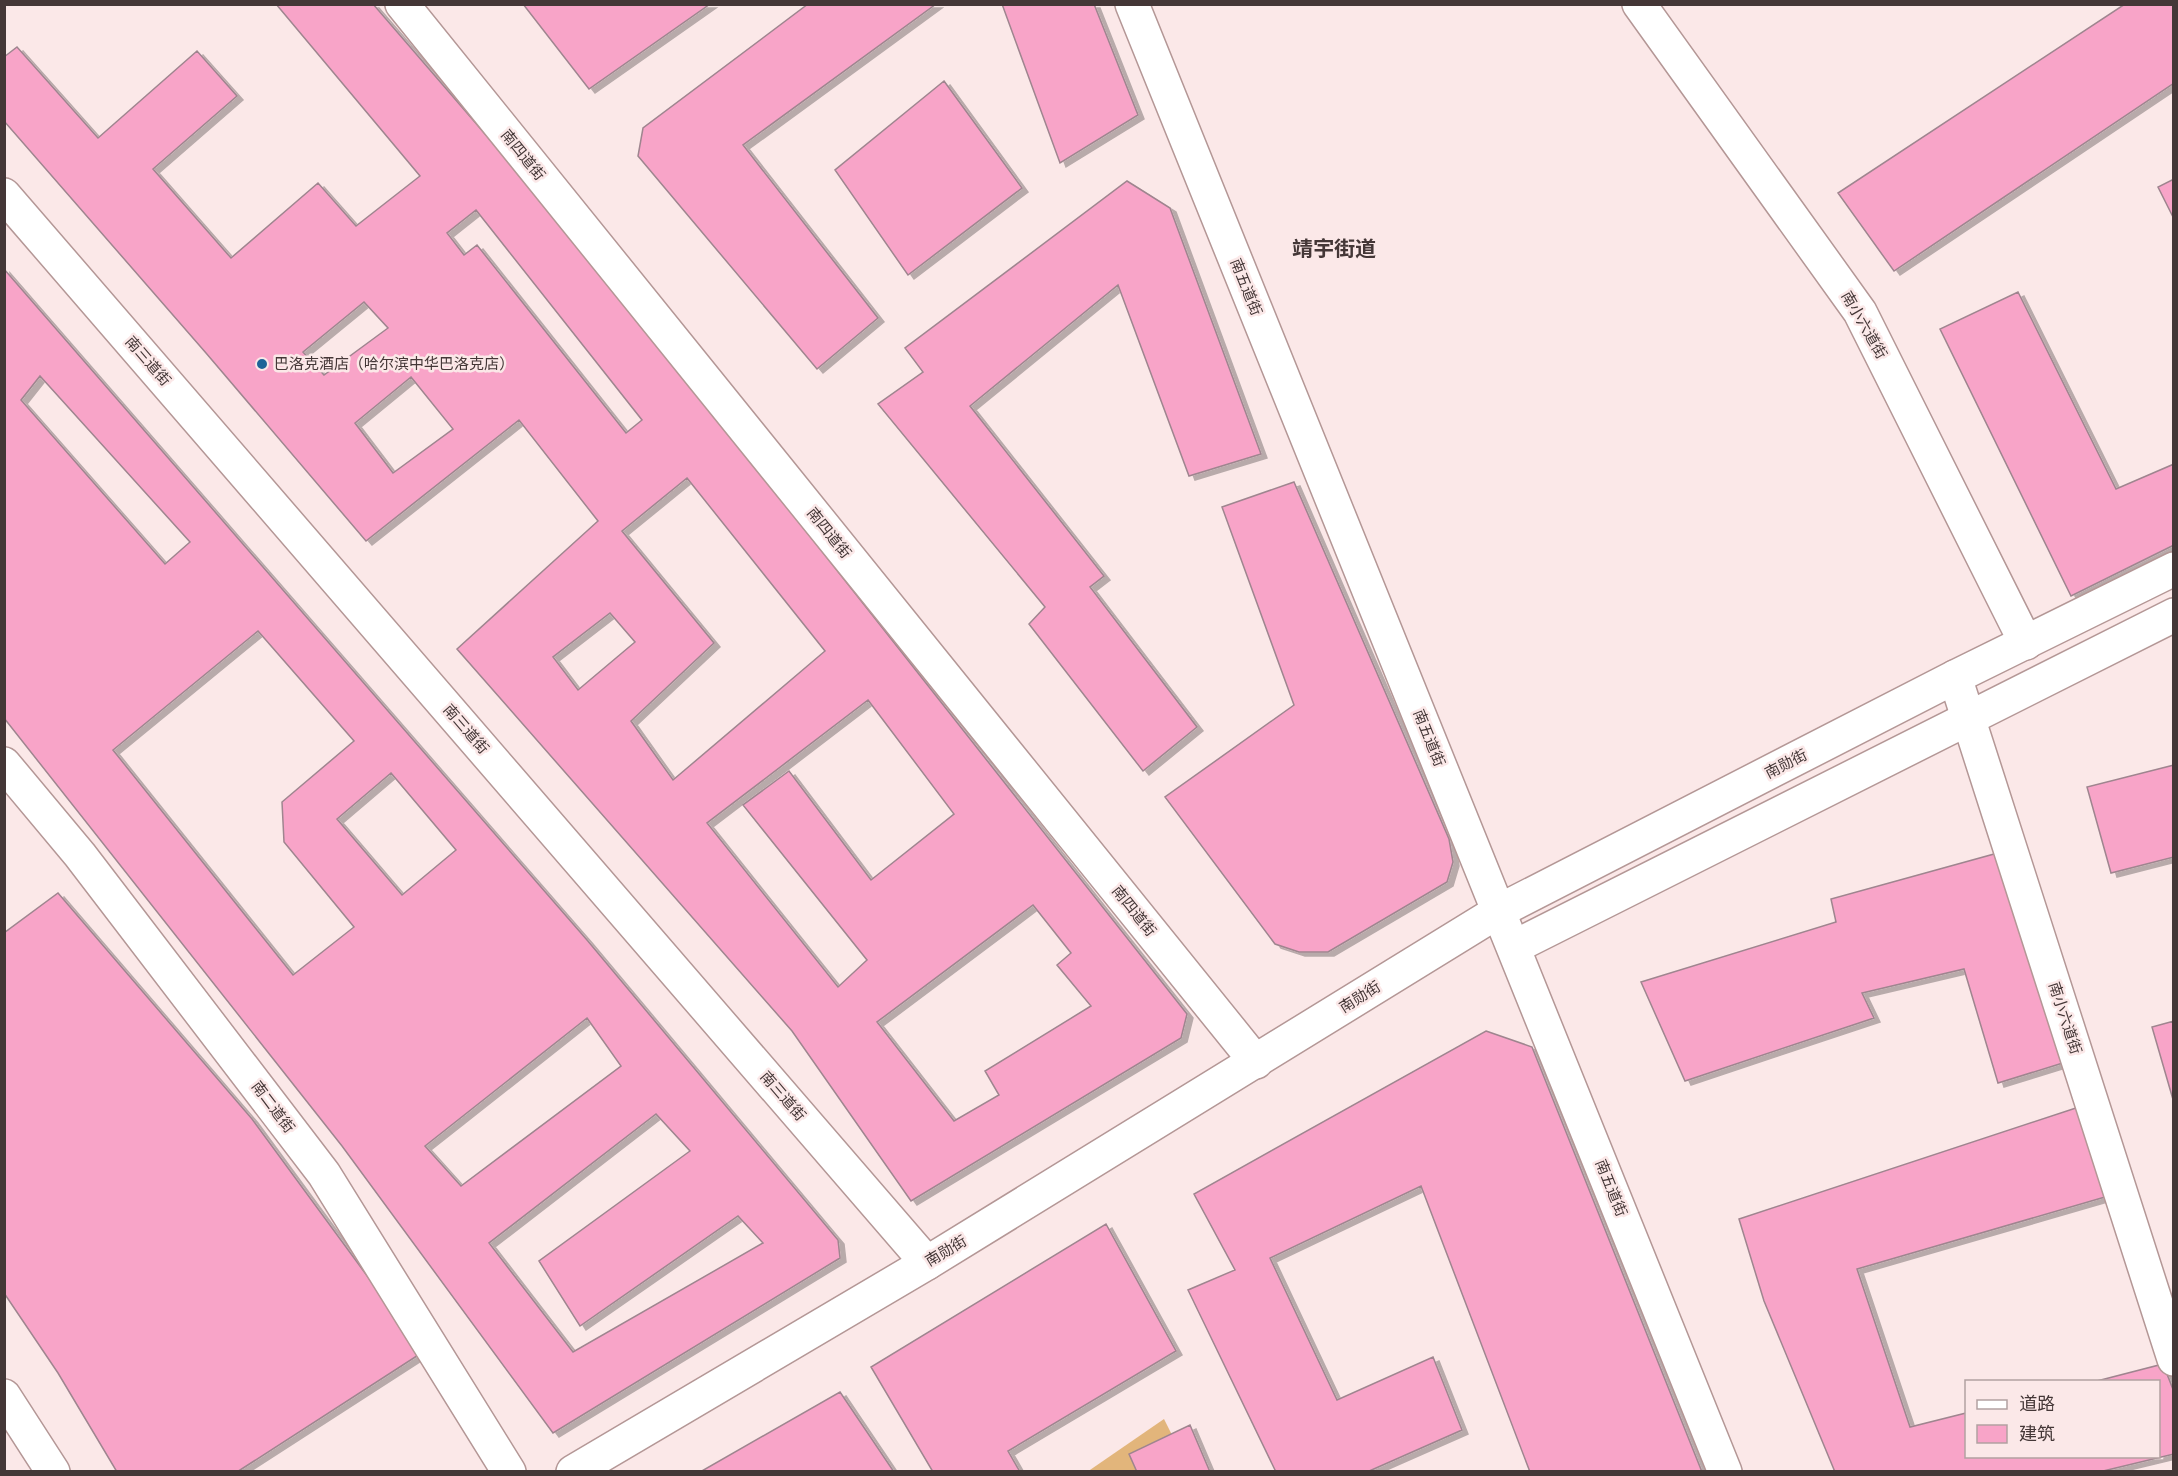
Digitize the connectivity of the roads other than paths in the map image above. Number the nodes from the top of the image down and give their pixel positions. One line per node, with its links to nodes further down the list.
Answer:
1 (402, 4): 13 (street, 南四道街)
2 (1132, 4): 11 (street, 南五道街)
3 (1639, 4): 7 (street, 南小六道街)
4 (4, 195): 14 (street, 南三道街)
5 (2174, 569): 7 (street, 南勋街)
6 (2174, 615): 9 (street)
7 (2026, 643): 8 (street, 南勋街)
8 (1955, 677): 9 (street, 南小六道街); 11 (street, 南勋街)
9 (1969, 718): 12 (street); 15 (street, 南小六道街)
10 (4, 764): 18 (street, 南二道街)
11 (1499, 911): 12 (street, 南五道街); 13 (street, 南勋街)
12 (1514, 947): 20 (street, 南五道街)
13 (1256, 1062): 14 (street, 南勋街)
14 (927, 1263): 19 (street, 南勋街)
15 (2174, 1359)
16 (4, 1396): 17 (street)
17 (53, 1472)
18 (509, 1472)
19 (573, 1472)
20 (1725, 1472)

